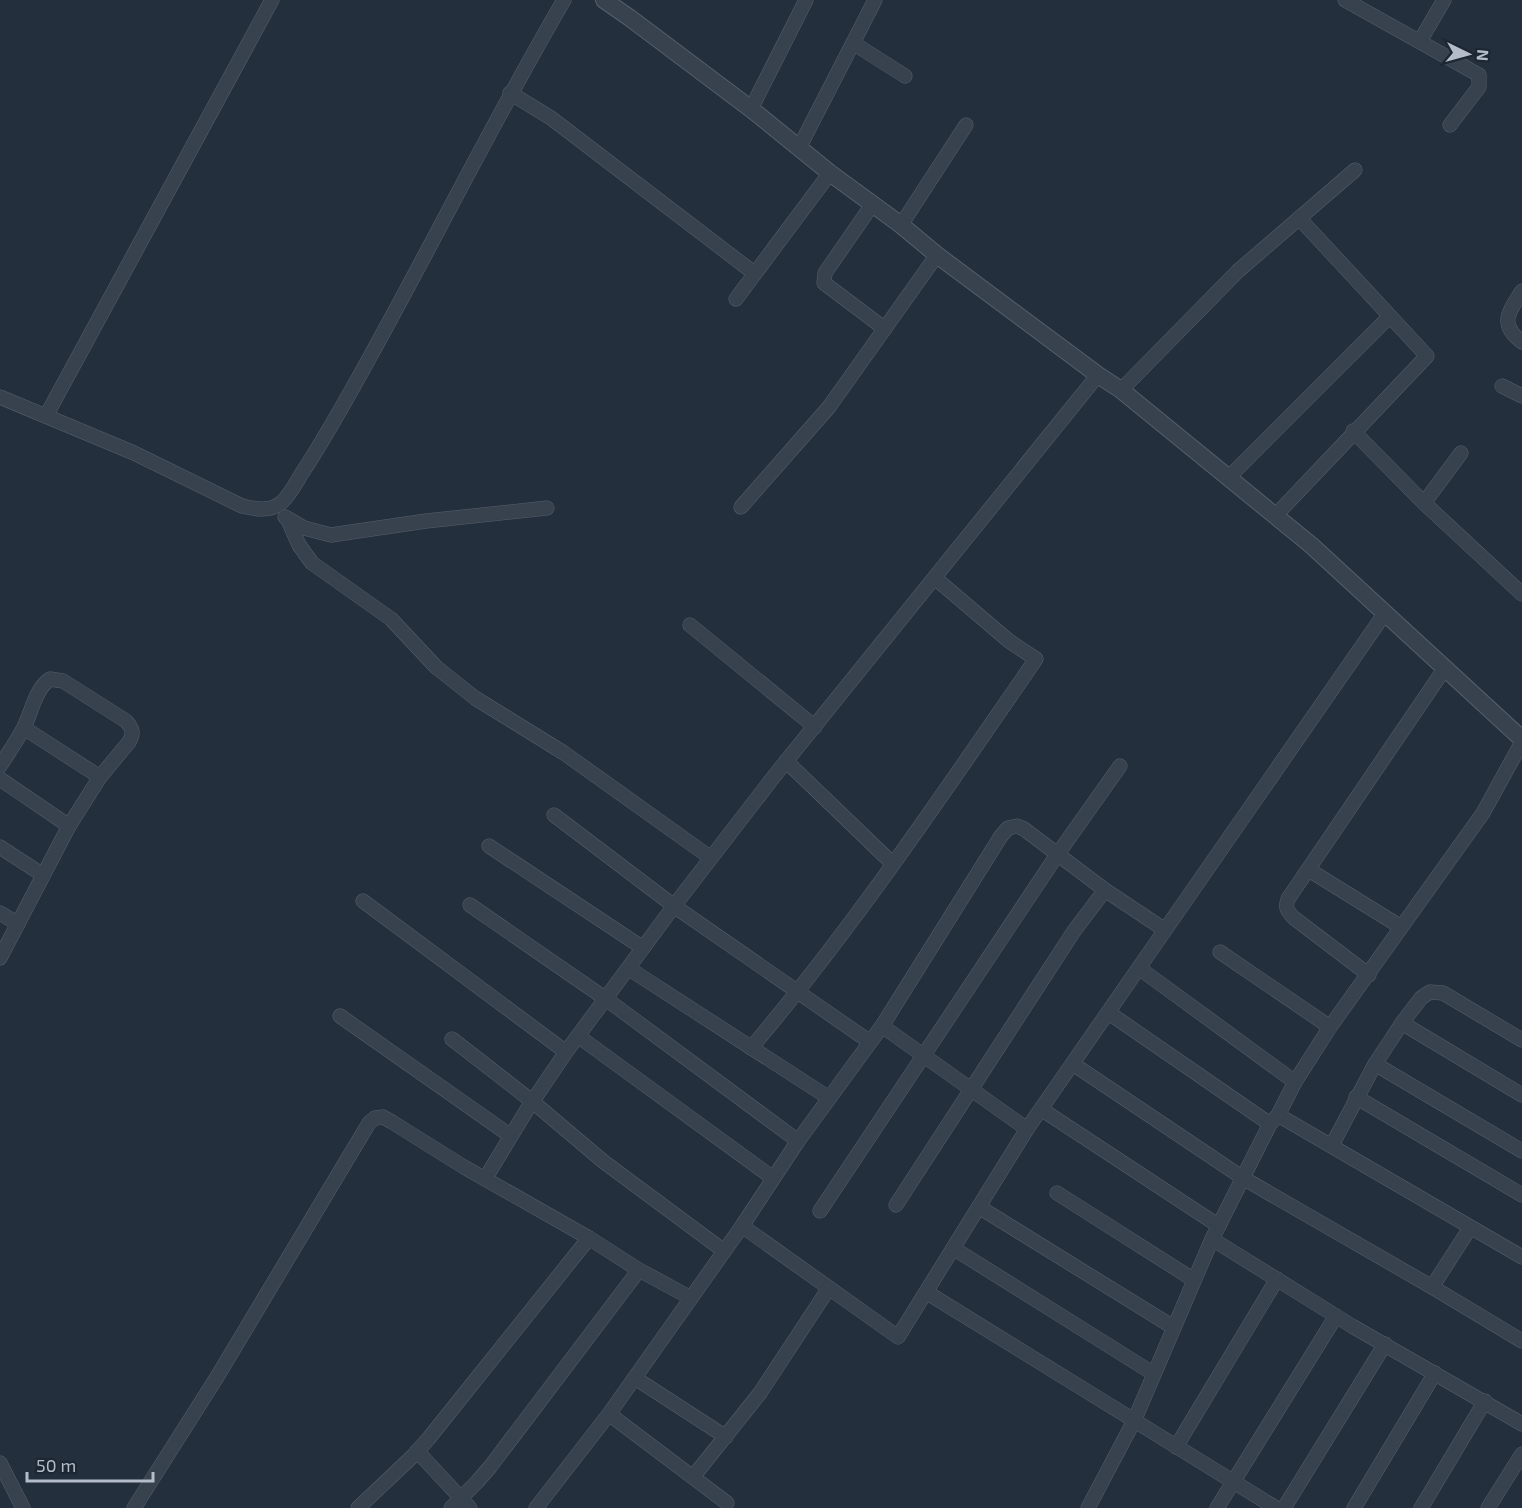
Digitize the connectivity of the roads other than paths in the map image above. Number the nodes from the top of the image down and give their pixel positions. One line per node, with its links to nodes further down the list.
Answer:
1 (272, 0): 33 (street)
2 (564, 0): 11 (street)
3 (603, 0): 12 (street)
4 (806, 0): 12 (street)
5 (875, 0): 9 (street)
6 (1345, 0): 8 (street)
7 (1444, 0): 8 (street)
8 (1420, 41): 14 (street)
9 (853, 43): 10 (street); 15 (street)
10 (905, 76)
11 (510, 93): 22 (street); 39 (street)
12 (751, 109): 15 (street)
13 (966, 125): 20 (street)
14 (1450, 125)
15 (800, 147): 17 (street)
16 (1355, 170): 19 (street)
17 (830, 173): 18 (street); 22 (street)
18 (872, 206): 20 (street); 26 (street)
19 (1299, 218): 25 (street); 30 (street)
20 (901, 225): 21 (street)
21 (937, 255): 26 (street); 28 (street)
22 (754, 273): 24 (street)
23 (1522, 291): 27 (street)
24 (736, 299)
25 (1389, 317): 34 (street); 36 (street)
26 (885, 329): 38 (street)
27 (1522, 342)
28 (1098, 375): 30 (street); 43 (street)
29 (1502, 386): 31 (street)
30 (1121, 390): 36 (street)
31 (1522, 396)
32 (0, 397): 33 (street)
33 (46, 416): 39 (street)
34 (1353, 431): 37 (street); 41 (street)
35 (1461, 453): 37 (street)
36 (1228, 477): 41 (street)
37 (1424, 503): 44 (street)
38 (741, 507)
39 (269, 508): 42 (street)
40 (548, 508): 42 (street)
41 (1275, 516): 45 (street)
42 (287, 518): 61 (street)
43 (935, 578): 49 (street); 62 (street)
44 (1522, 594)
45 (1385, 613): 47 (street); 72 (street)
46 (690, 626): 49 (street)
47 (1445, 668): 50 (street); 63 (street)
48 (24, 728): 52 (street); 54 (street); 54 (street)
49 (814, 728): 51 (street)
50 (1522, 740): 71 (street)
51 (786, 761): 61 (street); 62 (street)
52 (0, 766)
53 (1120, 766): 60 (street)
54 (100, 777): 57 (street)
55 (0, 779): 57 (street)
56 (554, 815): 68 (street)
57 (69, 826): 64 (street)
58 (489, 846): 73 (street)
59 (0, 847): 64 (street)
60 (1057, 855): 65 (street); 84 (street); 92 (street)
61 (711, 858): 68 (street)
62 (893, 864): 79 (street)
63 (1309, 870): 71 (street); 78 (street)
64 (44, 875): 70 (street)
65 (1105, 890): 72 (street); 96 (street)
66 (363, 901): 91 (street)
67 (470, 905): 80 (street)
68 (674, 906): 73 (street); 79 (street)
69 (0, 913): 70 (street)
70 (18, 924): 75 (street)
71 (1401, 927): 78 (street)
72 (1165, 930): 77 (street)
73 (643, 948): 76 (street)
74 (1220, 952): 85 (street)
75 (0, 958)
76 (628, 968): 80 (street); 90 (street)
77 (1139, 968): 81 (street); 95 (street)
78 (1369, 975): 85 (street)
79 (798, 992): 89 (street); 90 (street)
80 (606, 999): 86 (street); 105 (street)
81 (1109, 1013): 93 (street); 102 (street)
82 (340, 1016): 104 (street)
83 (1402, 1023): 88 (street); 94 (street); 97 (street)
84 (882, 1026): 89 (street); 92 (street)
85 (1330, 1027): 95 (street)
86 (578, 1036): 91 (street); 108 (street)
87 (452, 1039): 100 (street)
88 (1522, 1040)
89 (870, 1042): 99 (street)
90 (751, 1048): 99 (street)
91 (566, 1052): 100 (street)
92 (923, 1055): 96 (street); 115 (street)
93 (1073, 1064): 101 (street); 109 (street)
94 (1375, 1064): 98 (street); 107 (street)
95 (1295, 1082): 102 (street)
96 (973, 1089): 103 (street); 113 (street)
97 (1522, 1095)
98 (1356, 1097): 106 (street); 112 (street)
99 (829, 1098): 105 (street)
100 (533, 1102): 104 (street); 122 (street)
101 (1041, 1109): 103 (street); 117 (street)
102 (1274, 1120): 106 (street); 109 (street)
103 (1027, 1129): 114 (street)
104 (511, 1136): 110 (street)
105 (798, 1141): 108 (street)
106 (1332, 1145): 118 (street)
107 (1522, 1151)
108 (773, 1178): 116 (street)
109 (1243, 1178): 117 (street); 127 (street)
110 (485, 1179): 119 (street); 152 (street)
111 (1057, 1193): 126 (street)
112 (1522, 1195)
113 (896, 1205)
114 (979, 1207): 121 (street); 132 (street)
115 (820, 1212)
116 (742, 1226): 122 (street); 128 (street)
117 (1219, 1226): 120 (street)
118 (1470, 1228): 123 (street); 127 (street)
119 (589, 1238): 124 (street); 144 (street)
120 (1212, 1239): 125 (street); 126 (street)
121 (953, 1248): 129 (street); 136 (street)
122 (723, 1251): 130 (street)
123 (1522, 1257)
124 (639, 1270): 130 (street); 150 (street)
125 (1277, 1279): 131 (street); 143 (street)
126 (1194, 1280): 132 (street)
127 (1432, 1287): 133 (street)
128 (829, 1288): 129 (street); 142 (street)
129 (926, 1292): 140 (street)
130 (691, 1298): 137 (street)
131 (1336, 1316): 134 (street); 148 (street)
132 (1173, 1327): 136 (street)
133 (1522, 1341)
134 (1385, 1344): 135 (street); 158 (street)
135 (1435, 1373): 138 (street); 159 (street)
136 (1154, 1374): 140 (street)
137 (635, 1378): 139 (street); 142 (street)
138 (1485, 1401): 141 (street); 160 (street)
139 (609, 1414): 147 (street); 154 (street)
140 (1134, 1421): 143 (street); 155 (street)
141 (1522, 1424)
142 (726, 1437): 147 (street)
143 (1176, 1447): 148 (street)
144 (417, 1451): 150 (street); 153 (street)
145 (1522, 1454): 161 (street)
146 (0, 1463): 151 (street)
147 (693, 1477): 149 (street)
148 (1233, 1482): 156 (street); 157 (street)
149 (727, 1503)
150 (460, 1505)
151 (23, 1508)
152 (134, 1508)
153 (358, 1508)
154 (536, 1508)
155 (1088, 1508)
156 (1217, 1508)
157 (1276, 1508)
158 (1284, 1508)
159 (1354, 1508)
160 (1421, 1508)
161 (1488, 1508)

